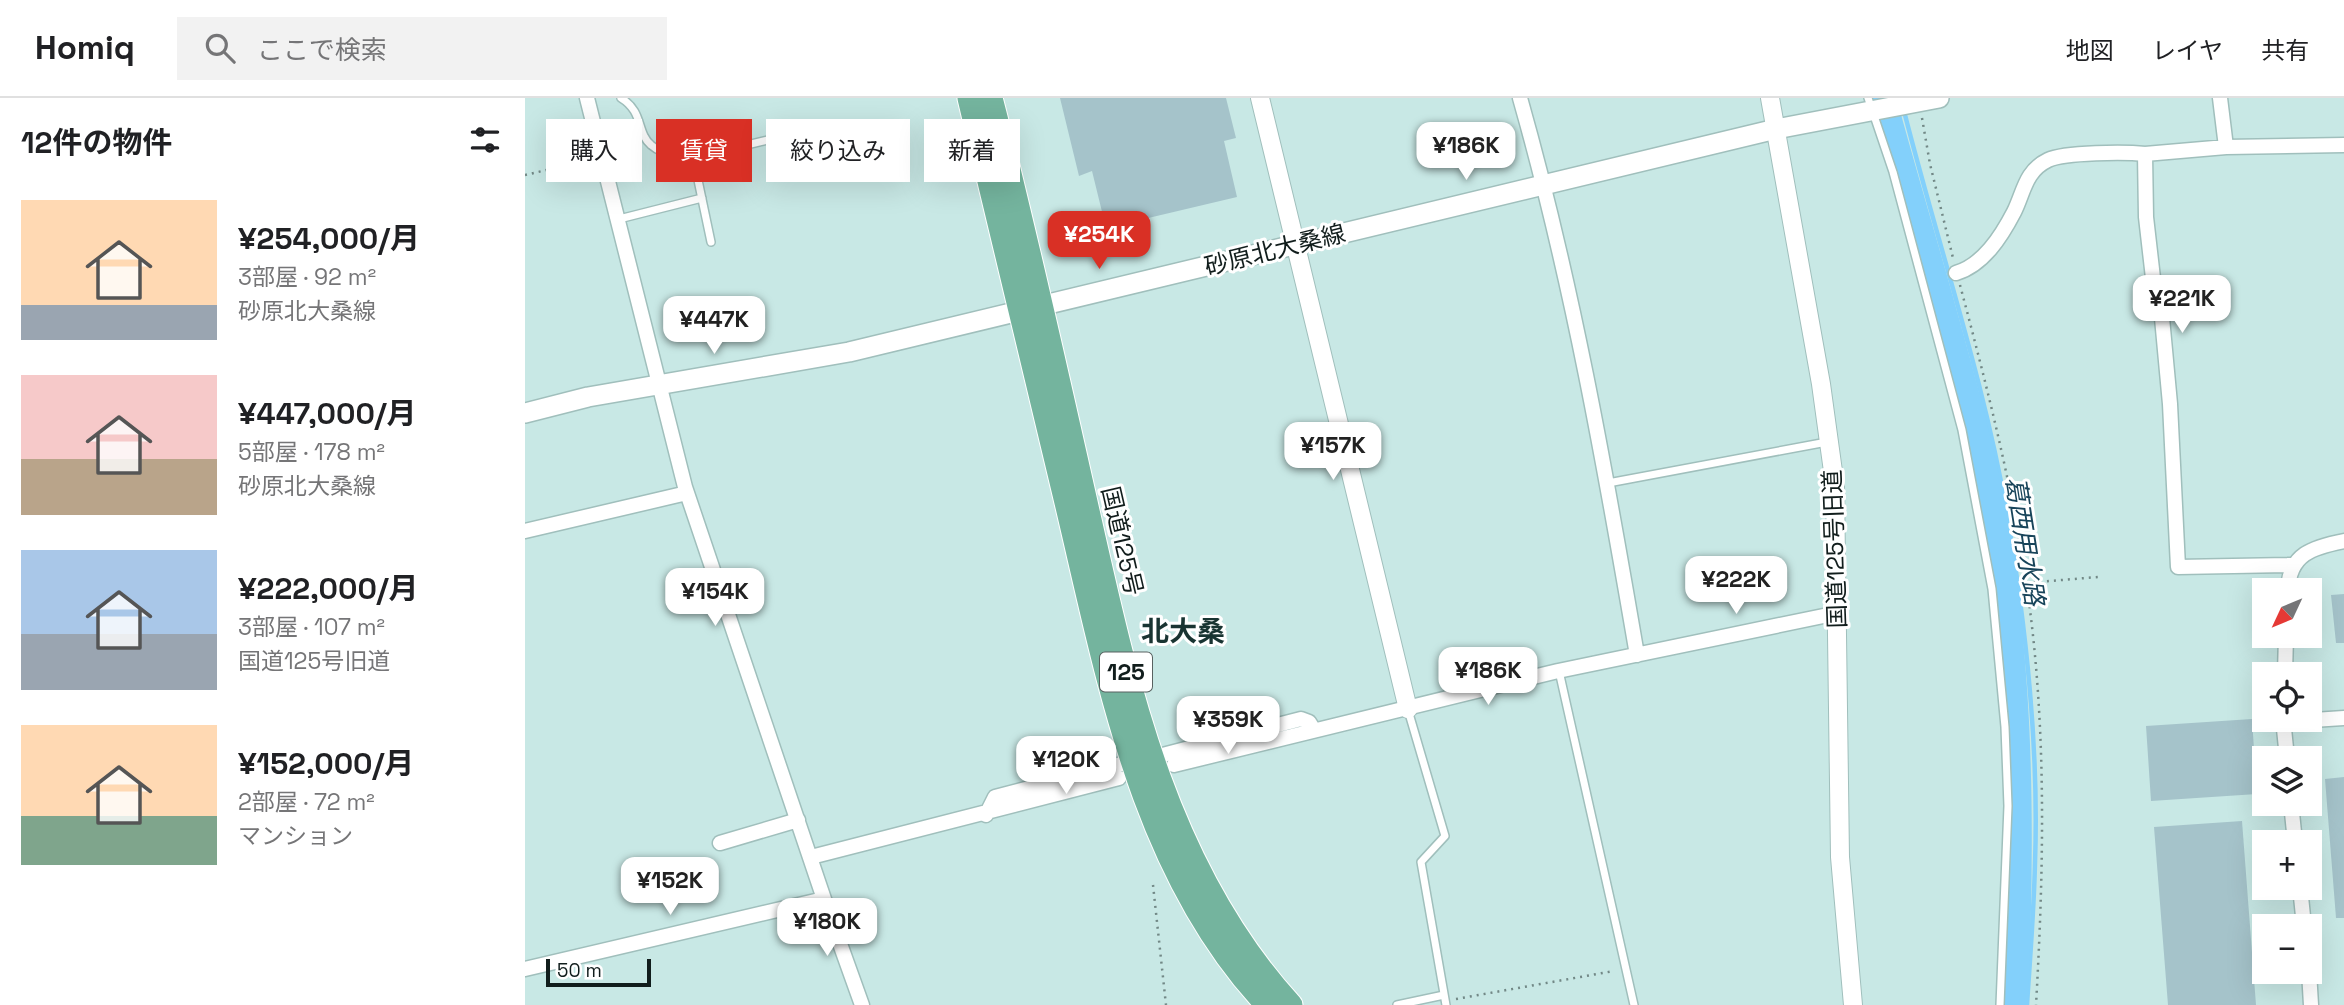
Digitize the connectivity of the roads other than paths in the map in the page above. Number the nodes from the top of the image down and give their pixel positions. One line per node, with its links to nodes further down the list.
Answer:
1 (587, 98): 19 (street)
2 (621, 98): 14 (lane)
3 (969, 98): 23 (highway, 国道125号 / 125)
4 (991, 98): 23 (highway, 国道125号 / 125)
5 (1260, 98): 21 (street)
6 (1520, 98): 17 (street)
7 (1770, 98): 11 (street, 国道125号旧道)
8 (1939, 98): 10 (main road)
9 (2220, 98): 13 (street)
10 (1872, 106): 11 (main road, 砂原北大桑線); 56 (lane)
11 (1776, 130): 17 (main road, 砂原北大桑線); 26 (street, 国道125号旧道)
12 (2344, 145): 13 (street)
13 (2226, 147): 15 (street)
14 (656, 148)
15 (2145, 154): 22 (street); 31 (street)
16 (699, 182): 18 (lane)
17 (1544, 184): 21 (main road, 砂原北大桑線); 27 (street)
18 (702, 198): 19 (lane); 20 (lane)
19 (619, 219): 24 (street)
20 (711, 242)
21 (1295, 245): 23 (main road, 砂原北大桑線); 36 (street)
22 (1956, 273)
23 (1031, 309): 24 (main road, 砂原北大桑線); 41 (highway, 国道125号 / 125)
24 (662, 385): 25 (main road, 砂原北大桑線); 28 (street)
25 (525, 412)
26 (1830, 442): 27 (lane); 33 (street, 国道125号旧道)
27 (1608, 483): 34 (street)
28 (687, 493): 29 (street); 43 (street)
29 (525, 531)
30 (2344, 541): 31 (street)
31 (2292, 565): 32 (street)
32 (2290, 578)
33 (1838, 613): 34 (street); 55 (street, 国道125号旧道)
34 (1637, 655): 35 (street)
35 (1559, 671): 36 (street); 54 (lane)
36 (1408, 709): 39 (street); 49 (lane)
37 (2344, 718): 38 (street)
38 (2322, 719)
39 (1314, 730): 40 (street); 41 (street)
40 (1174, 765)
41 (1134, 766): 42 (street); 42 (street); 51 (highway, 国道125号 / 125); 52 (highway, 国道125号 / 125)
42 (986, 815): 45 (street)
43 (798, 820): 44 (street); 45 (street)
44 (720, 843)
45 (811, 858): 46 (street)
46 (824, 899): 47 (street); 50 (street)
47 (525, 969)
48 (2310, 984): 57 (street)
49 (1445, 1000): 53 (lane)
50 (862, 1005)
51 (1267, 1005)
52 (1291, 1005)
53 (1397, 1005)
54 (1634, 1005)
55 (1853, 1005)
56 (2000, 1005)
57 (2311, 1005)

